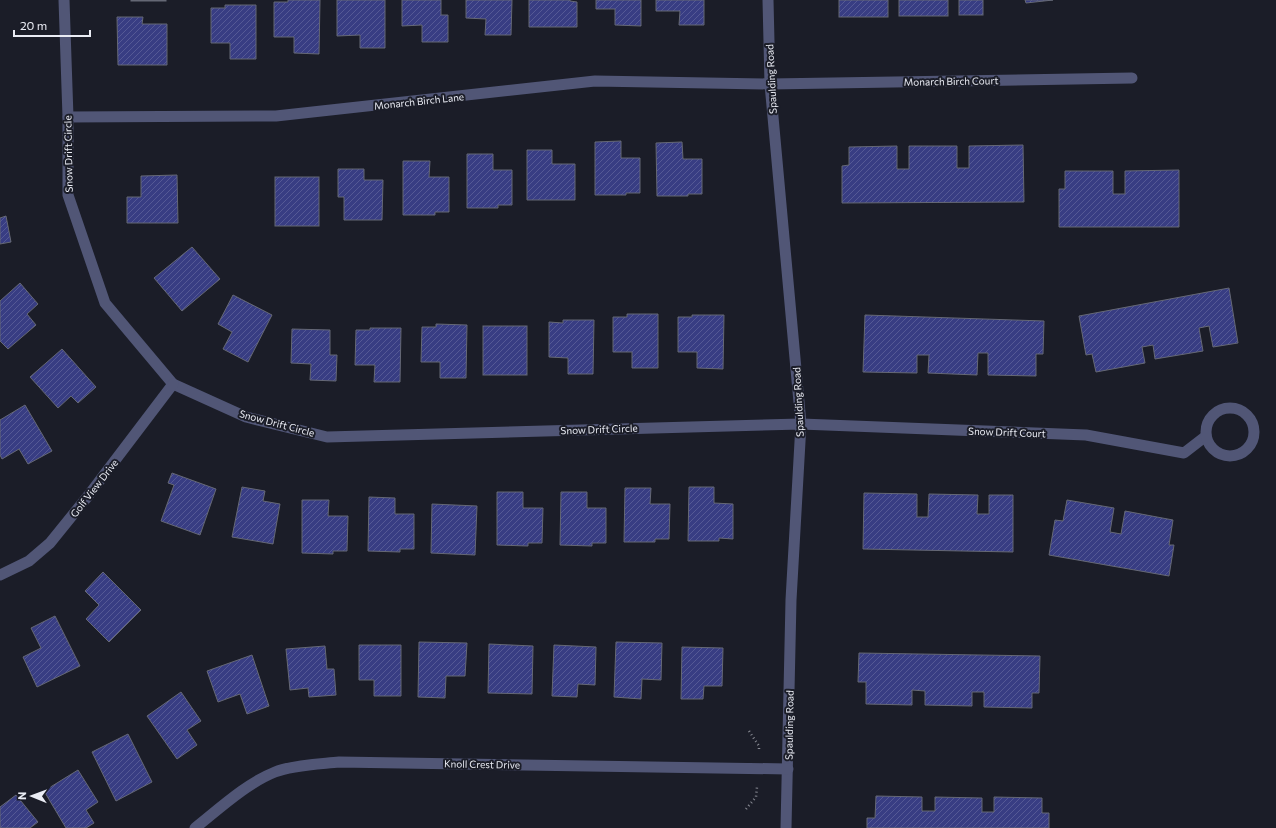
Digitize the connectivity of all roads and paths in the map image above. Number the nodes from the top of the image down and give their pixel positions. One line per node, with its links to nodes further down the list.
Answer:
1 (64, 0): 5 (street, Snow Drift Circle)
2 (768, 0): 4 (street, Spaulding Road)
3 (1132, 78): 4 (street, Monarch Birch Court)
4 (770, 84): 5 (street, Monarch Birch Lane); 7 (street, Spaulding Road)
5 (68, 117): 6 (street, Snow Drift Circle)
6 (173, 384): 7 (street, Snow Drift Circle); 9 (street, Golf View Drive)
7 (801, 424): 8 (street, Snow Drift Court); 10 (street, Spaulding Road)
8 (1206, 436): 8 (street)
9 (0, 575)
10 (788, 769): 11 (street, Knoll Crest Drive); 12 (street, Spaulding Road)
11 (195, 828)
12 (786, 828)

